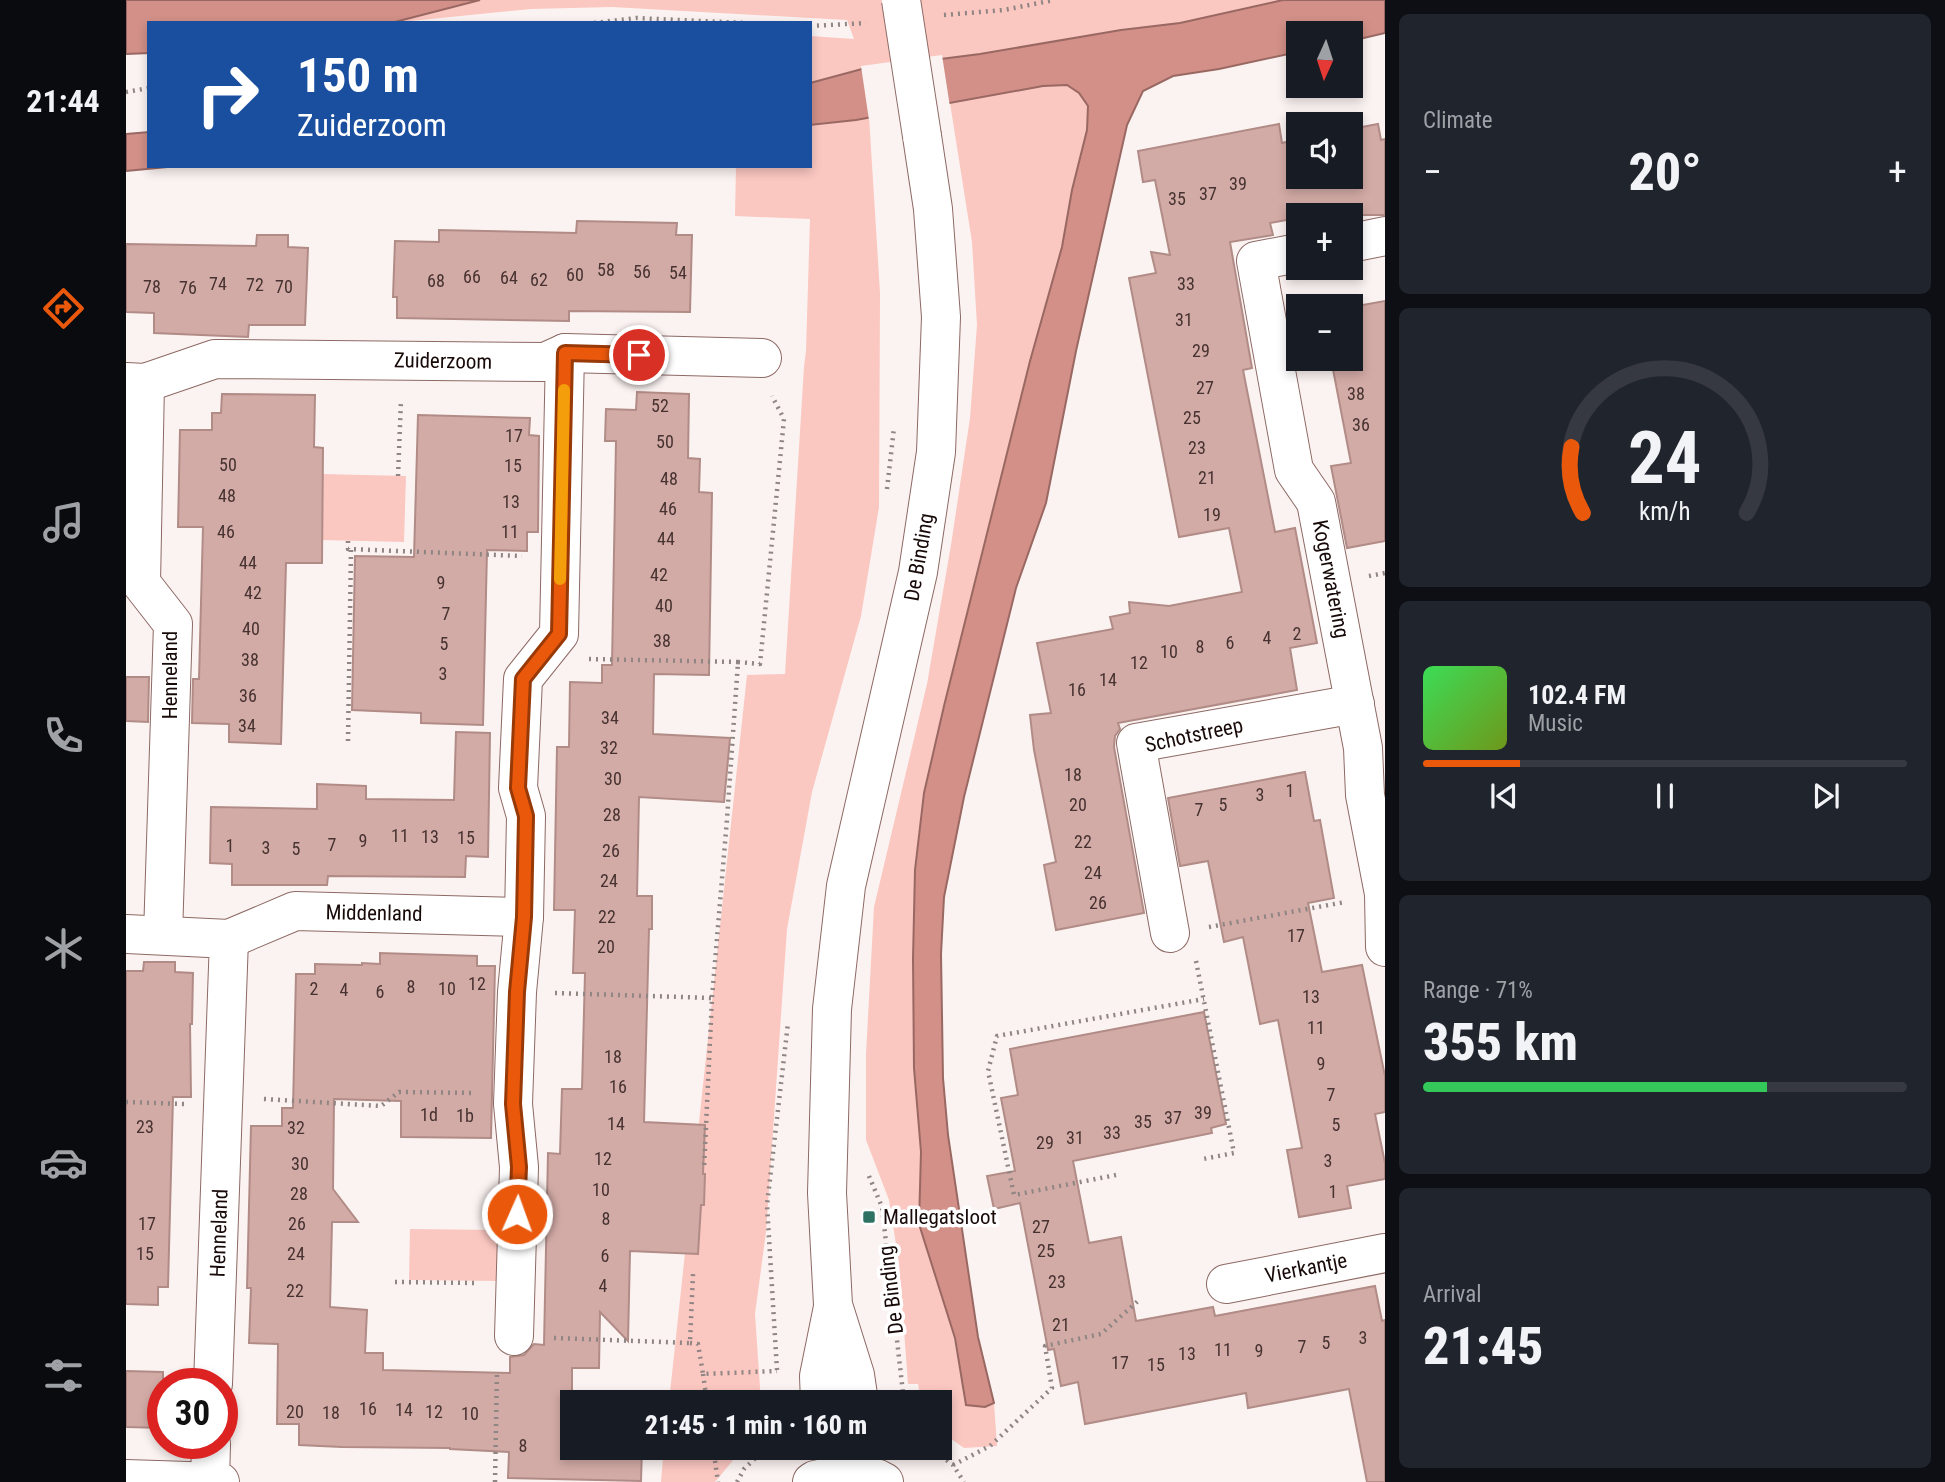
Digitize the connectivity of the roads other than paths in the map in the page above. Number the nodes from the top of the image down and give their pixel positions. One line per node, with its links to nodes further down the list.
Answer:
1 (901, 0): 18 (street, De Binding, bridge)
2 (1385, 236): 3 (street)
3 (1363, 241)
4 (1286, 255): 8 (street, Kogerwatering)
5 (565, 353): 6 (street, Zuiderzoom); 7 (street, Zuiderzoom); 11 (street)
6 (762, 358)
7 (136, 382): 12 (street, Henneland)
8 (1354, 704): 9 (street, Kogerwatering); 14 (street, Schotstreep)
9 (1374, 746): 10 (street, Kogerwatering)
10 (1384, 894): 15 (street, Kogerwatering)
11 (524, 917): 13 (street, Middenland); 19 (street)
12 (144, 935): 13 (street, Henneland)
13 (229, 939): 20 (street, Henneland)
14 (1189, 940)
15 (1385, 947)
16 (1385, 1252): 17 (street, Vierkantje)
17 (1226, 1284)
18 (833, 1305): 21 (street, De Binding); 22 (street, De Binding)
19 (513, 1336)
20 (214, 1368)
21 (820, 1390)
22 (857, 1390)
23 (211, 1459): 27 (street)
24 (874, 1468): 25 (street)
25 (816, 1470)
26 (126, 1479): 27 (street)
27 (210, 1482): 28 (street)
28 (220, 1482)

